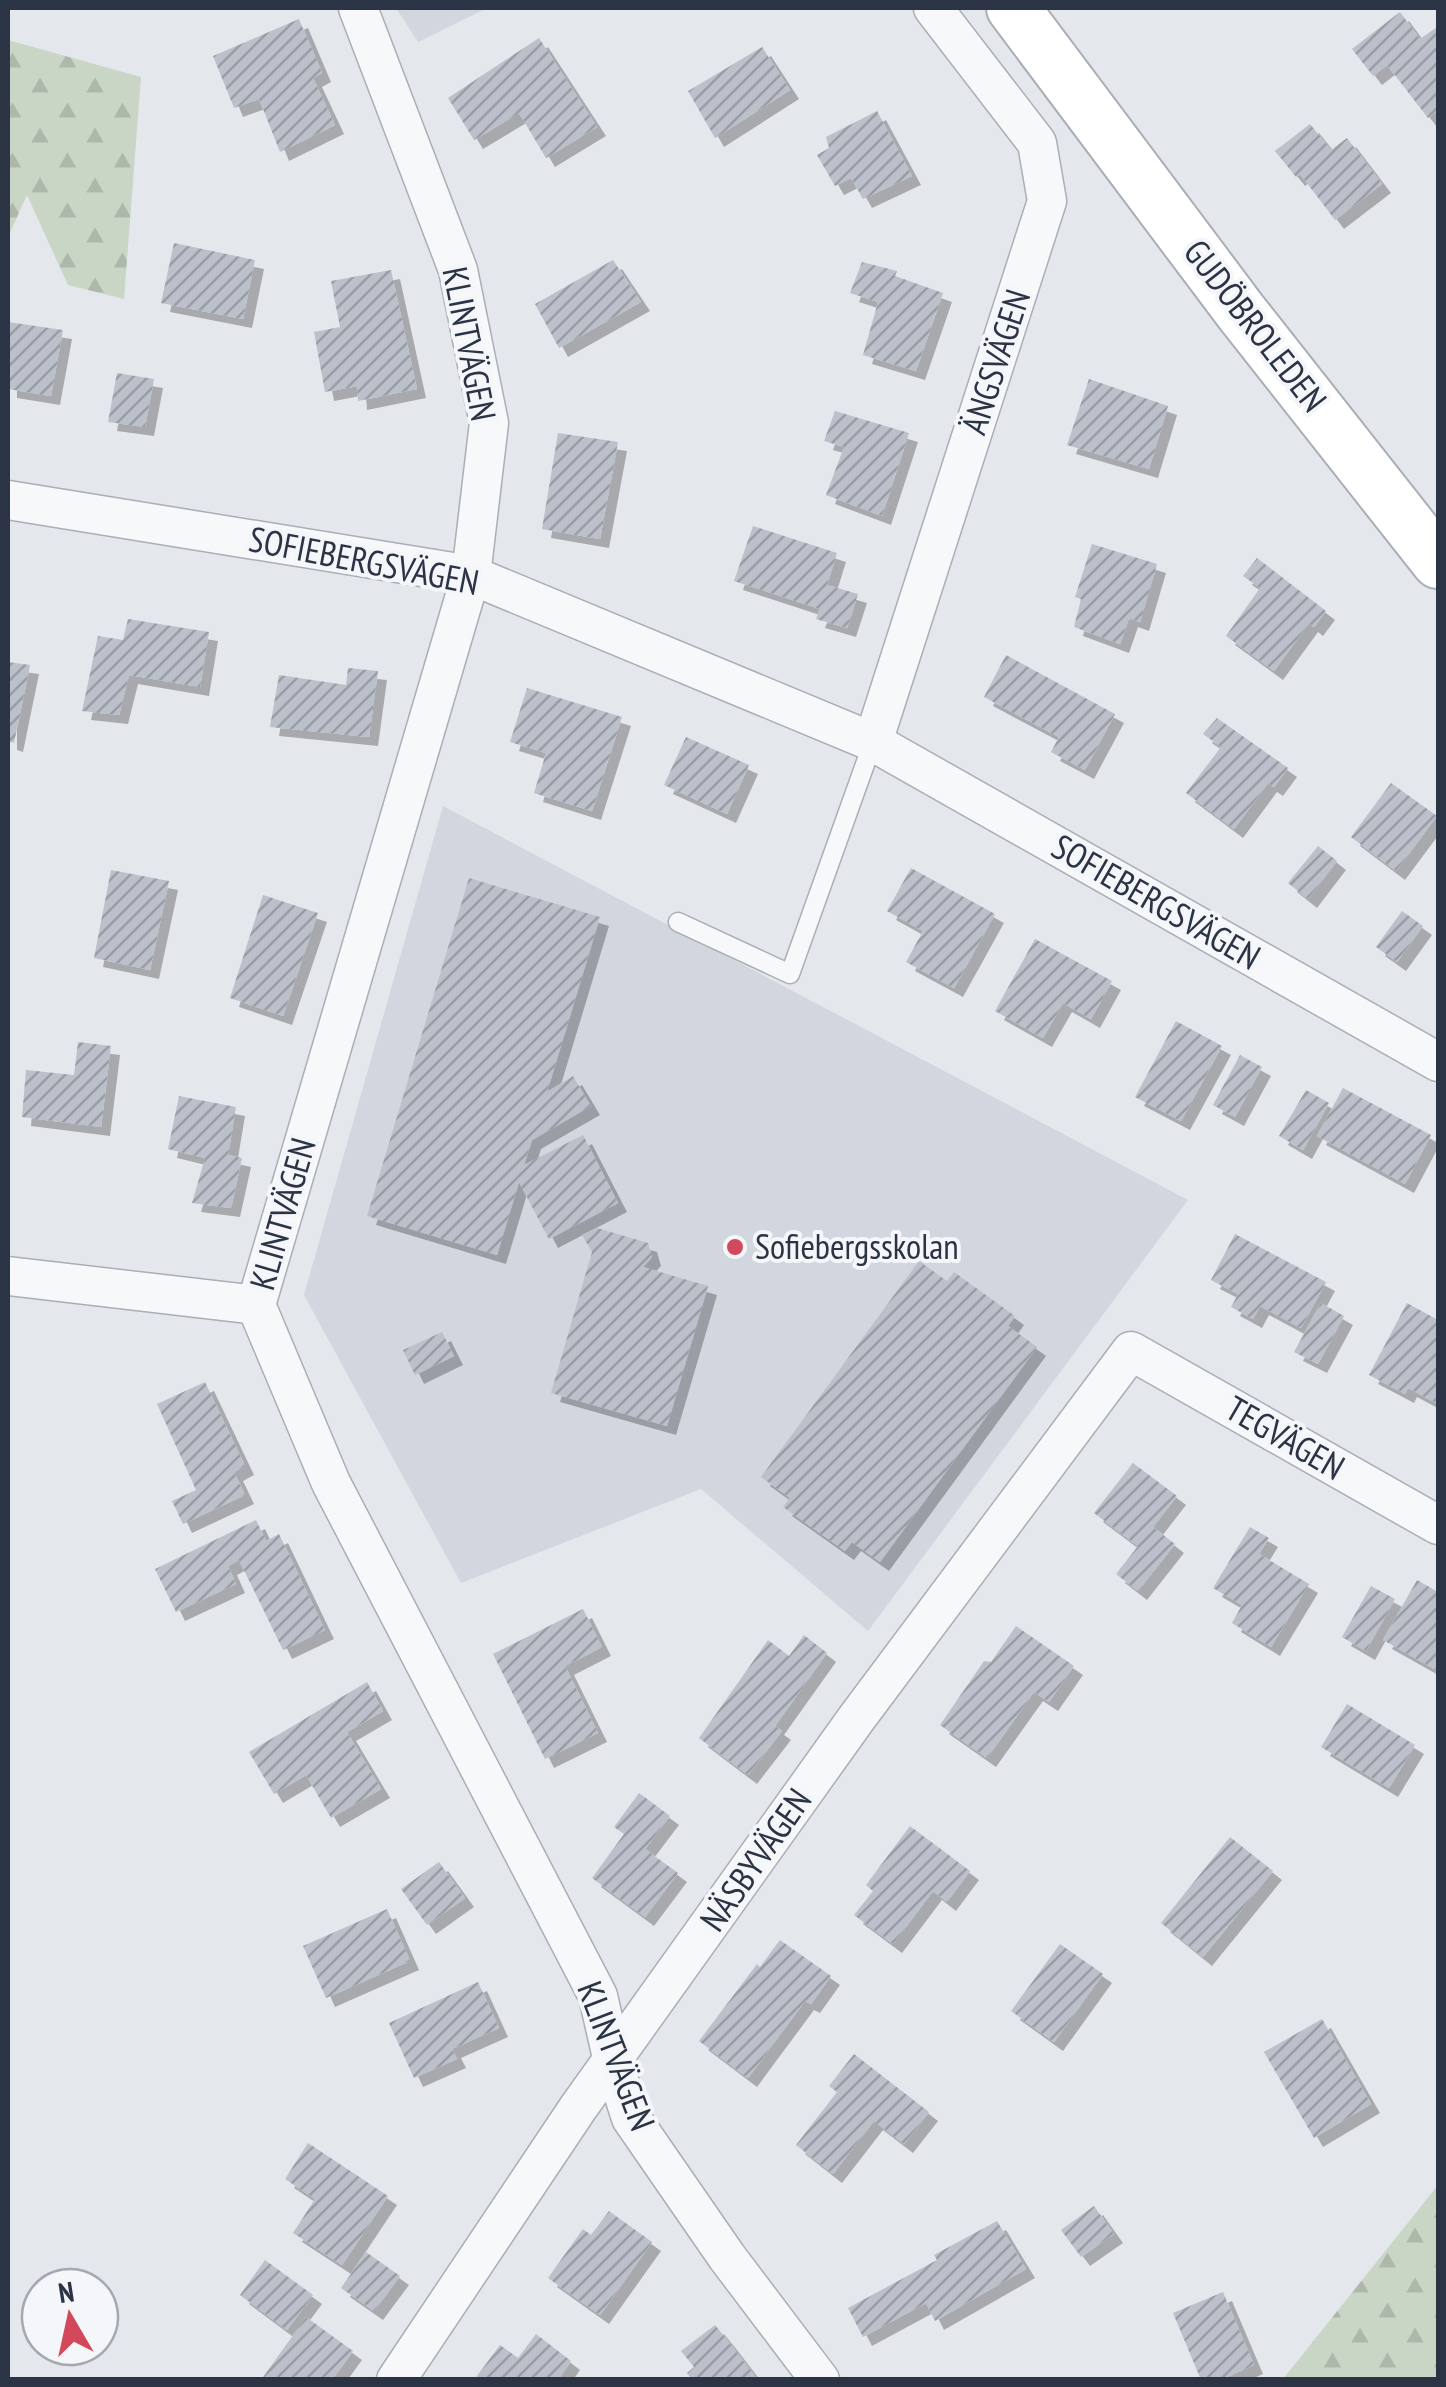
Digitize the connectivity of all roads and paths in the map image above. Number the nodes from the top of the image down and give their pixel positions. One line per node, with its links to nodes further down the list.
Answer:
1 (358, 8): 8 (street, KLINTVÄGEN)
2 (932, 8): 9 (street, ÄNGSVÄGEN)
3 (1013, 8): 4 (main road, GUDÖBROLEDEN)
4 (1074, 87): 6 (main road, GUDÖBROLEDEN); 7 (main road, GUDÖBROLEDEN)
5 (8, 500): 8 (street, SOFIEBERGSVÄGEN)
6 (1438, 514)
7 (1438, 562)
8 (471, 576): 9 (street, SOFIEBERGSVÄGEN); 13 (street, KLINTVÄGEN)
9 (873, 742): 10 (lane); 11 (street, SOFIEBERGSVÄGEN)
10 (678, 922)
11 (1438, 1062)
12 (8, 1276): 13 (street)
13 (256, 1306): 16 (street, KLINTVÄGEN)
14 (1131, 1352): 15 (street, TEGVÄGEN); 16 (street, NÄSBYVÄGEN)
15 (1438, 1526)
16 (613, 2062): 17 (street, NÄSBYVÄGEN); 18 (street, KLINTVÄGEN)
17 (396, 2380)
18 (820, 2380)

